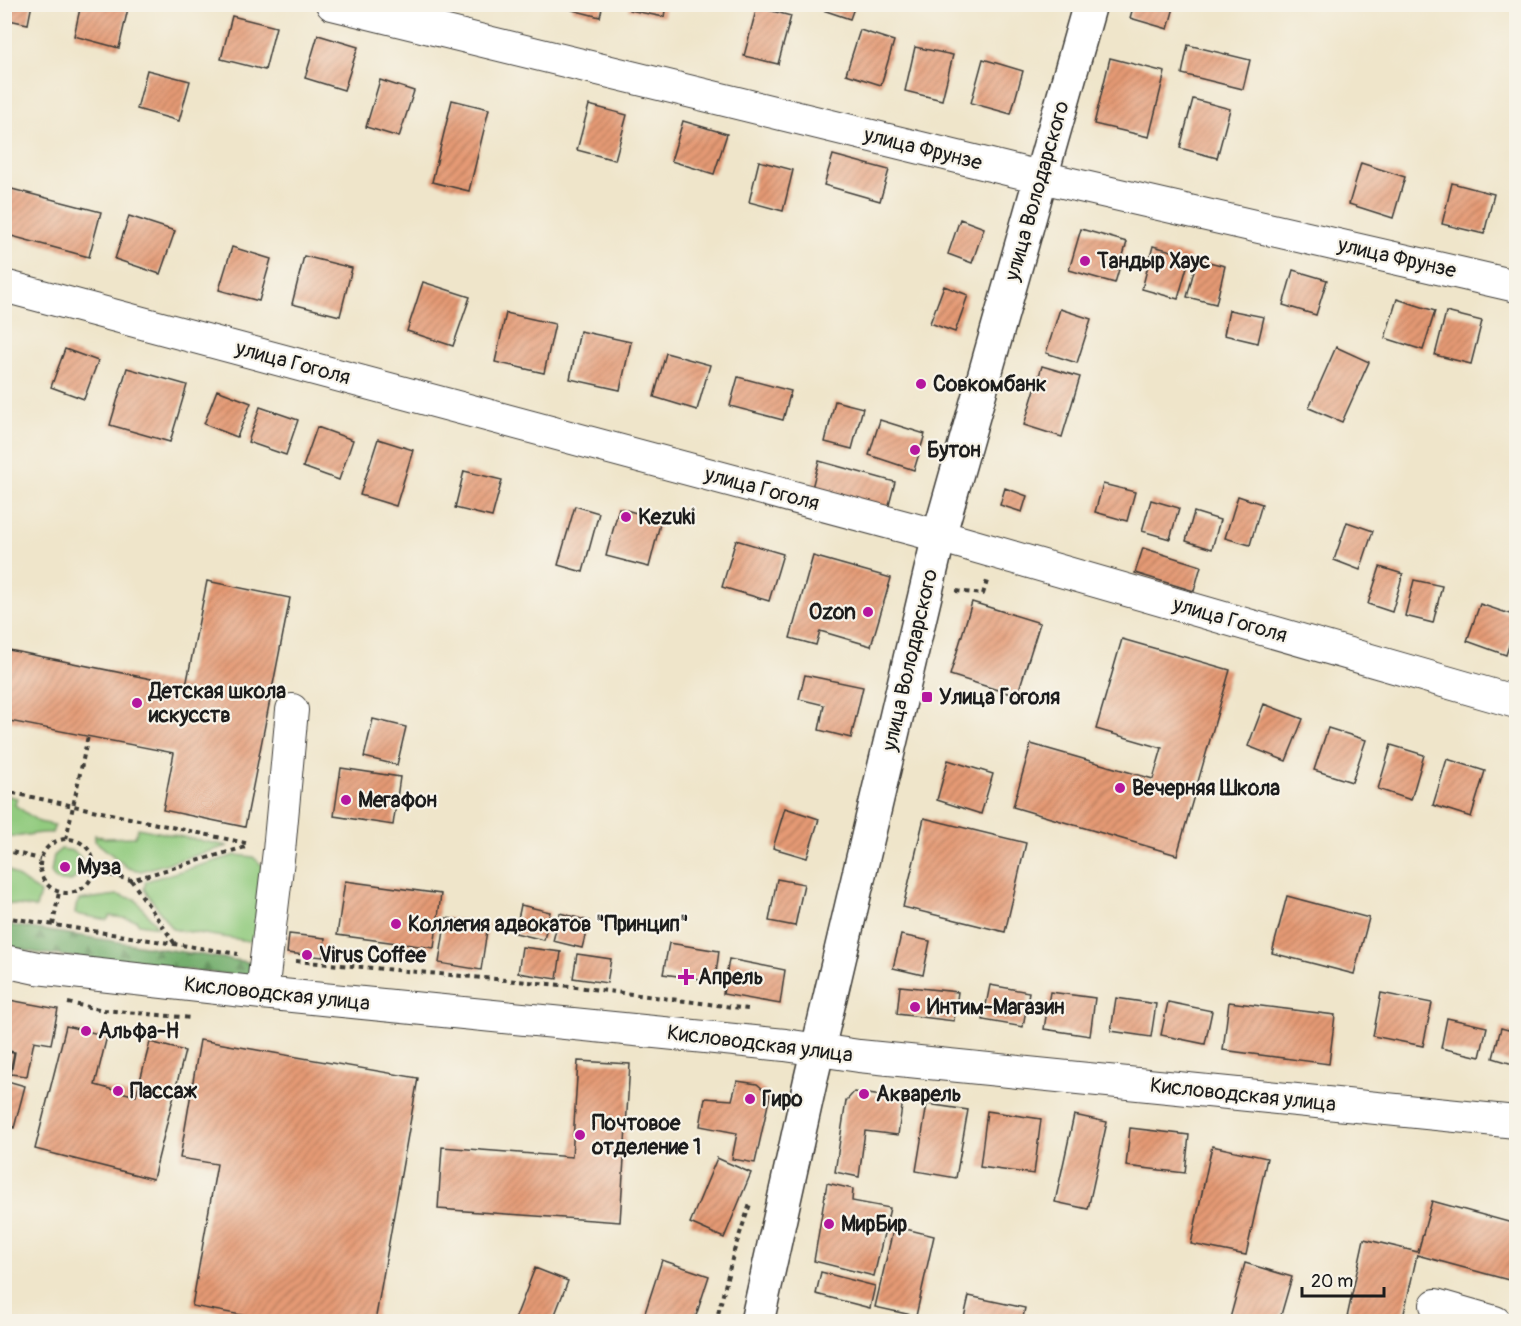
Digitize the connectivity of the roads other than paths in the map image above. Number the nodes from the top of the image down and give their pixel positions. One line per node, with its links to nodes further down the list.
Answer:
1 (332, 4): 3 (street, улица Фрунзе)
2 (1090, 4): 3 (main road, улица Володарского)
3 (1041, 177): 5 (street, улица Фрунзе); 6 (main road, улица Володарского)
4 (4, 286): 6 (street, улица Гоголя)
5 (1516, 286)
6 (939, 536): 7 (street, улица Гоголя); 11 (main road, улица Володарского)
7 (1516, 702)
8 (292, 710): 10 (street)
9 (4, 961): 10 (street, Кисловодская улица)
10 (262, 993): 11 (street, Кисловодская улица)
11 (819, 1049): 12 (street, Кисловодская улица); 14 (main road, улица Володарского)
12 (1516, 1122)
13 (1436, 1305): 15 (street)
14 (757, 1322)
15 (1495, 1322)

